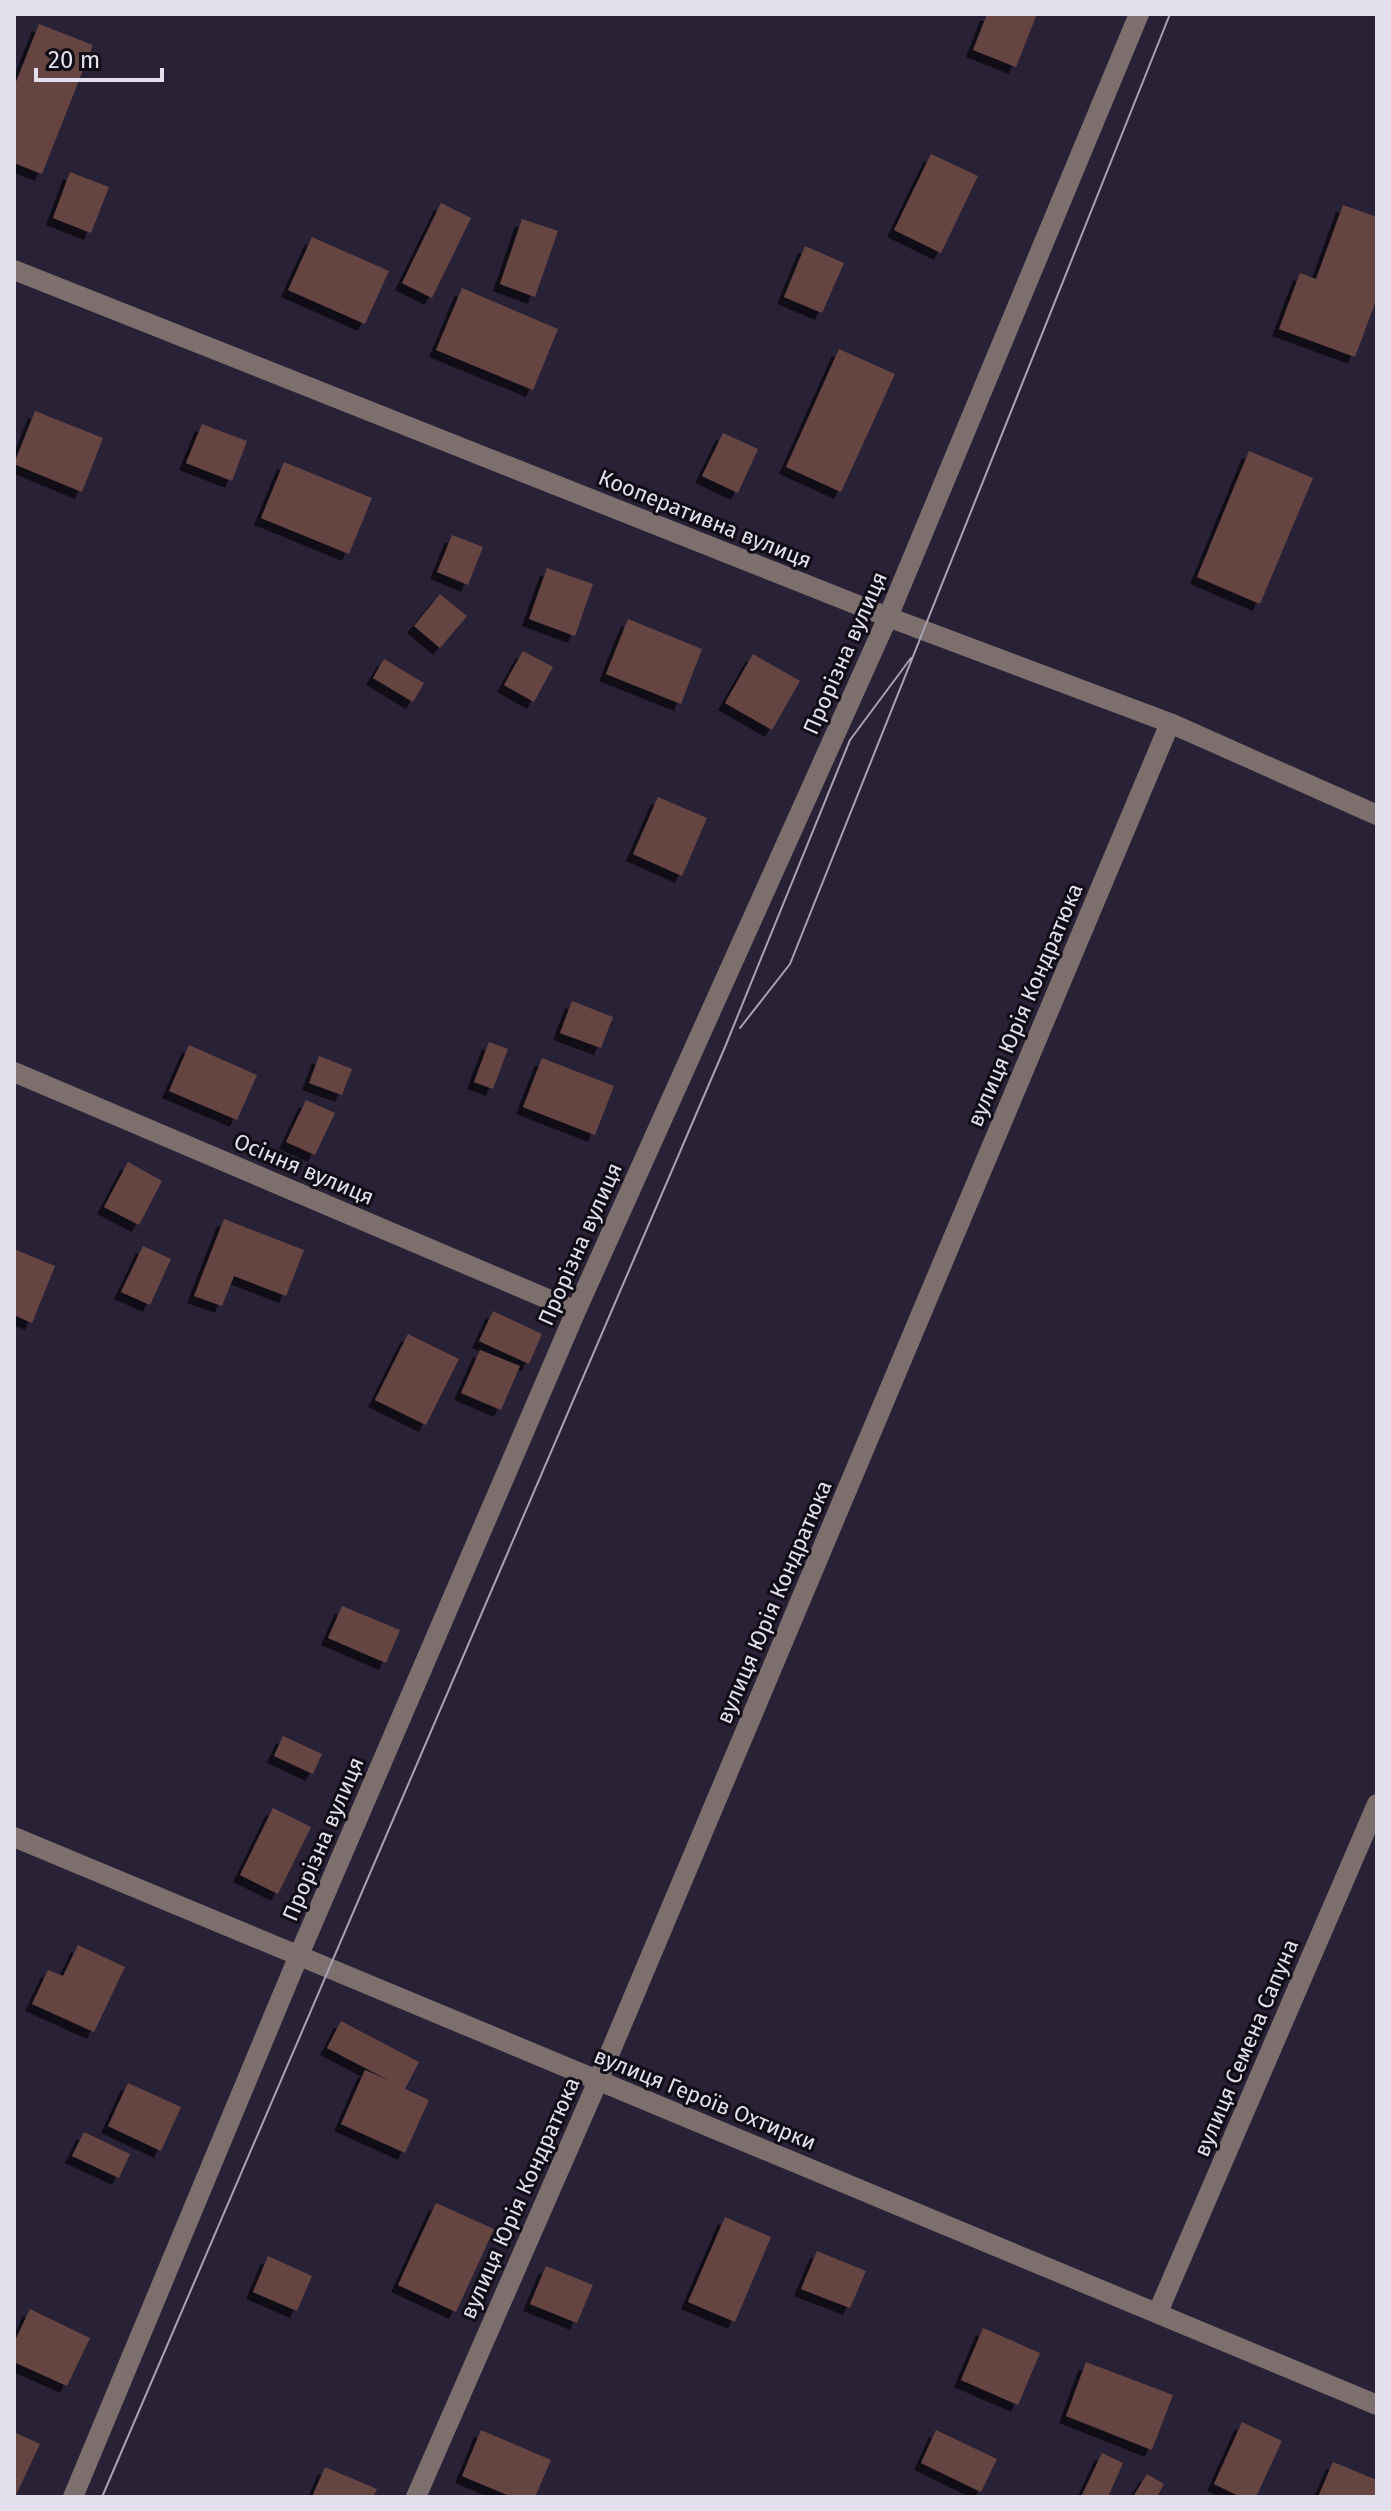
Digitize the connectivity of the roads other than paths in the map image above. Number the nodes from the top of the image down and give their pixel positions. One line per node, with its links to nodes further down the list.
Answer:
1 (1139, 14): 3 (street, Прорізна вулиця)
2 (14, 270): 3 (street, Кооперативна вулиця)
3 (888, 617): 4 (street, Кооперативна вулиця); 7 (street, Прорізна вулиця)
4 (1170, 723): 5 (street, Кооперативна вулиця); 11 (street, вулиця Юрія Кондратюка)
5 (1377, 815)
6 (14, 1072): 7 (street, Осіння вулиця)
7 (576, 1311): 10 (street, Прорізна вулиця)
8 (1377, 1804): 12 (street, вулиця Семена Сапуна)
9 (14, 1837): 10 (street, вулиця Героїв Охтирки)
10 (299, 1955): 11 (street, вулиця Героїв Охтирки); 14 (street, Прорізна вулиця)
11 (598, 2081): 12 (street, вулиця Героїв Охтирки); 15 (street, вулиця Юрія Кондратюка)
12 (1158, 2312): 13 (street, вулиця Героїв Охтирки)
13 (1377, 2405)
14 (73, 2497)
15 (416, 2497)

